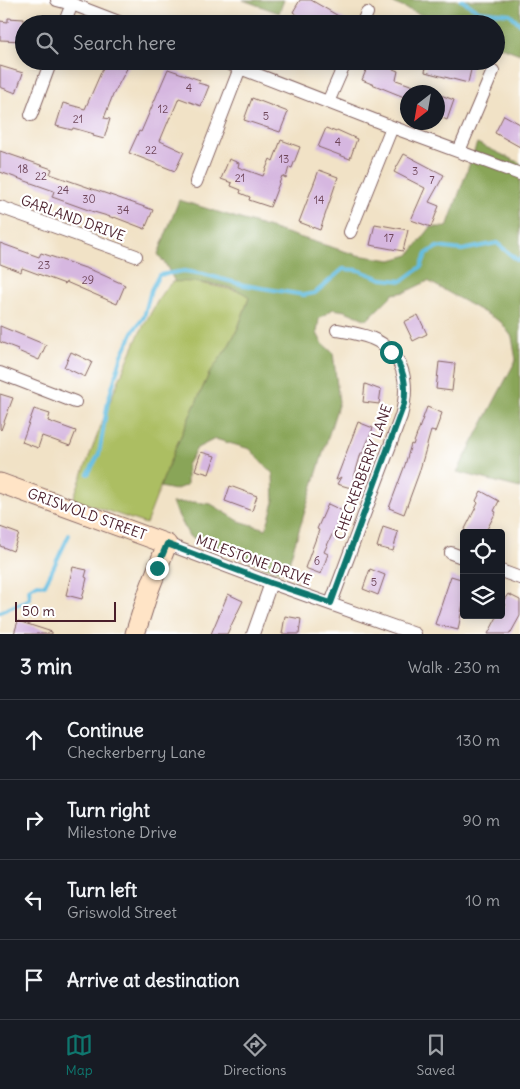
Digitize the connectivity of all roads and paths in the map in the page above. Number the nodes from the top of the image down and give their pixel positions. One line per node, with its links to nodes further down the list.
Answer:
1 (57, 0): 2 (street)
2 (72, 4): 3 (street); 4 (street)
3 (94, 6): 5 (street)
4 (68, 15)
5 (109, 15)
6 (48, 70): 12 (street)
7 (239, 70): 16 (street)
8 (245, 70): 11 (street)
9 (342, 70): 11 (street)
10 (493, 70): 14 (street)
11 (328, 102): 13 (street)
12 (32, 115)
13 (392, 127): 14 (street); 18 (street)
14 (458, 152): 15 (street)
15 (520, 174)
16 (196, 182)
17 (0, 207): 19 (street, GARLAND DRIVE)
18 (350, 232)
19 (136, 256)
20 (337, 330): 30 (street, CHECKERBERRY LANE)
21 (0, 373): 22 (street)
22 (76, 402)
23 (0, 483): 24 (main road, GRISWOLD STREET)
24 (167, 544): 29 (street, MILESTONE DRIVE); 32 (main road)
25 (451, 553): 26 (street)
26 (460, 556)
27 (505, 572): 28 (street)
28 (520, 578)
29 (271, 583): 30 (street, MILESTONE DRIVE); 33 (street)
30 (331, 603): 31 (street, MILESTONE DRIVE)
31 (409, 633)
32 (135, 634)
33 (253, 634)

